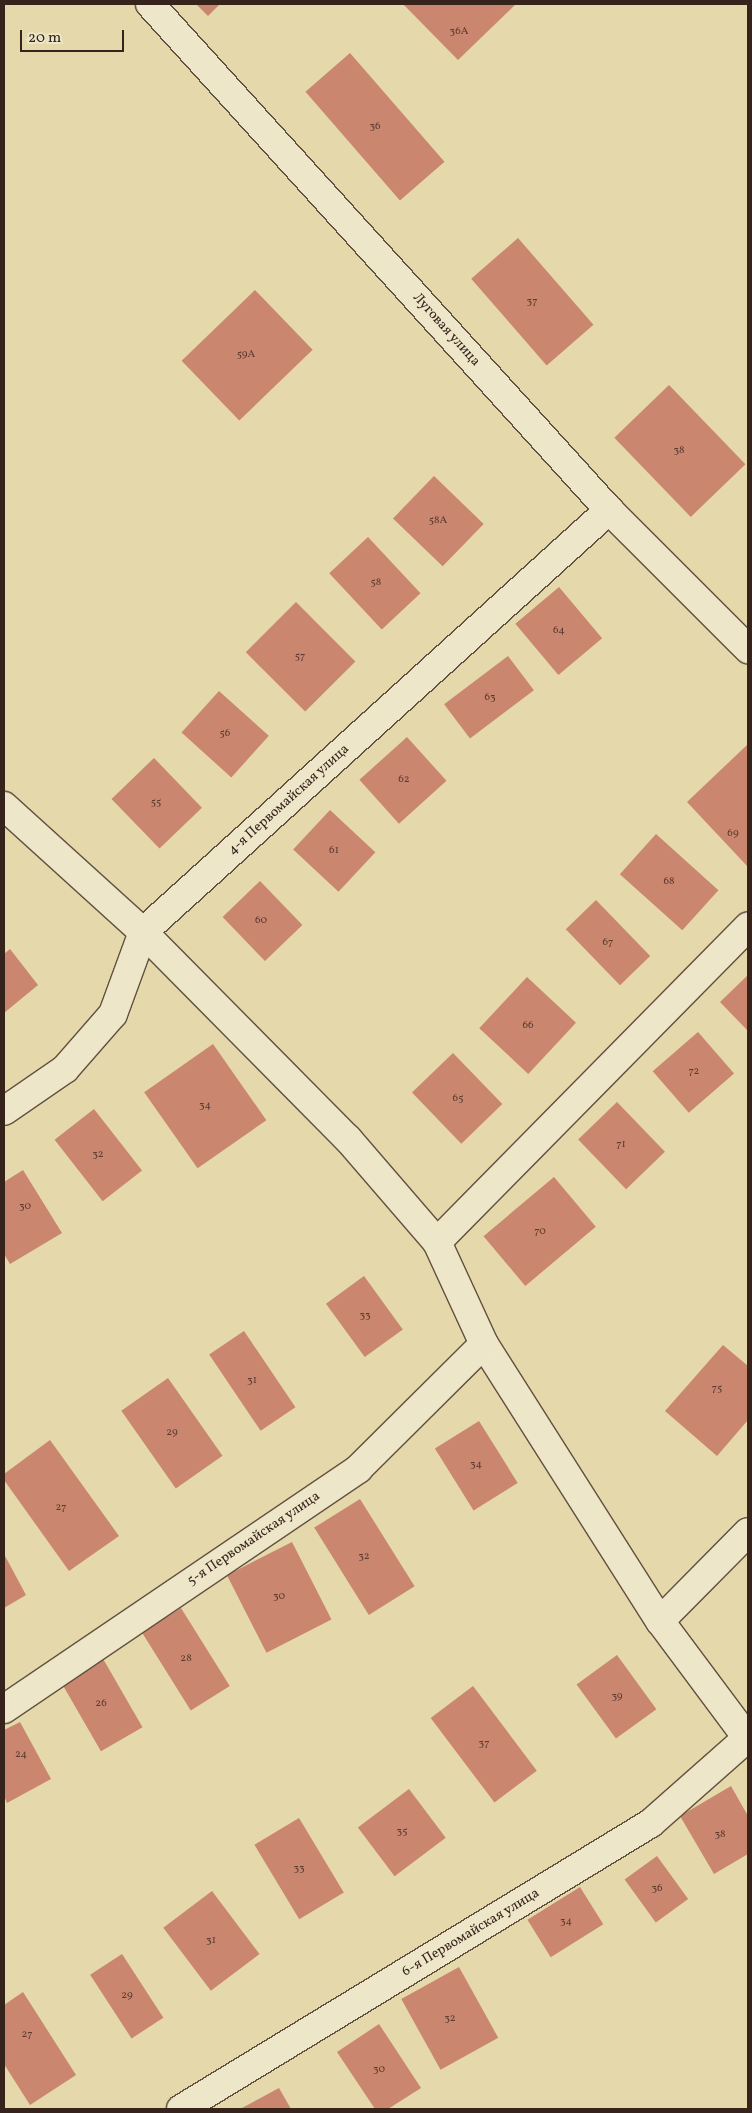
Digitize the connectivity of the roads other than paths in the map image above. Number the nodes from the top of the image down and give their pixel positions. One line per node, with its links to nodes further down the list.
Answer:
1 (150, 4): 2 (street, Луговая улица)
2 (608, 510): 3 (street, Луговая улица); 6 (street, 4-я Первомайская улица)
3 (748, 649)
4 (4, 806): 6 (street)
5 (748, 928): 8 (street)
6 (143, 932): 7 (street, 4-я Первомайская улица); 8 (street)
7 (4, 1111)
8 (437, 1242): 9 (street)
9 (484, 1344): 11 (street); 12 (street, 5-я Первомайская улица)
10 (748, 1532): 11 (street)
11 (660, 1621): 13 (street)
12 (4, 1709)
13 (748, 1739): 14 (street, 6-я Первомайская улица)
14 (181, 2109)

